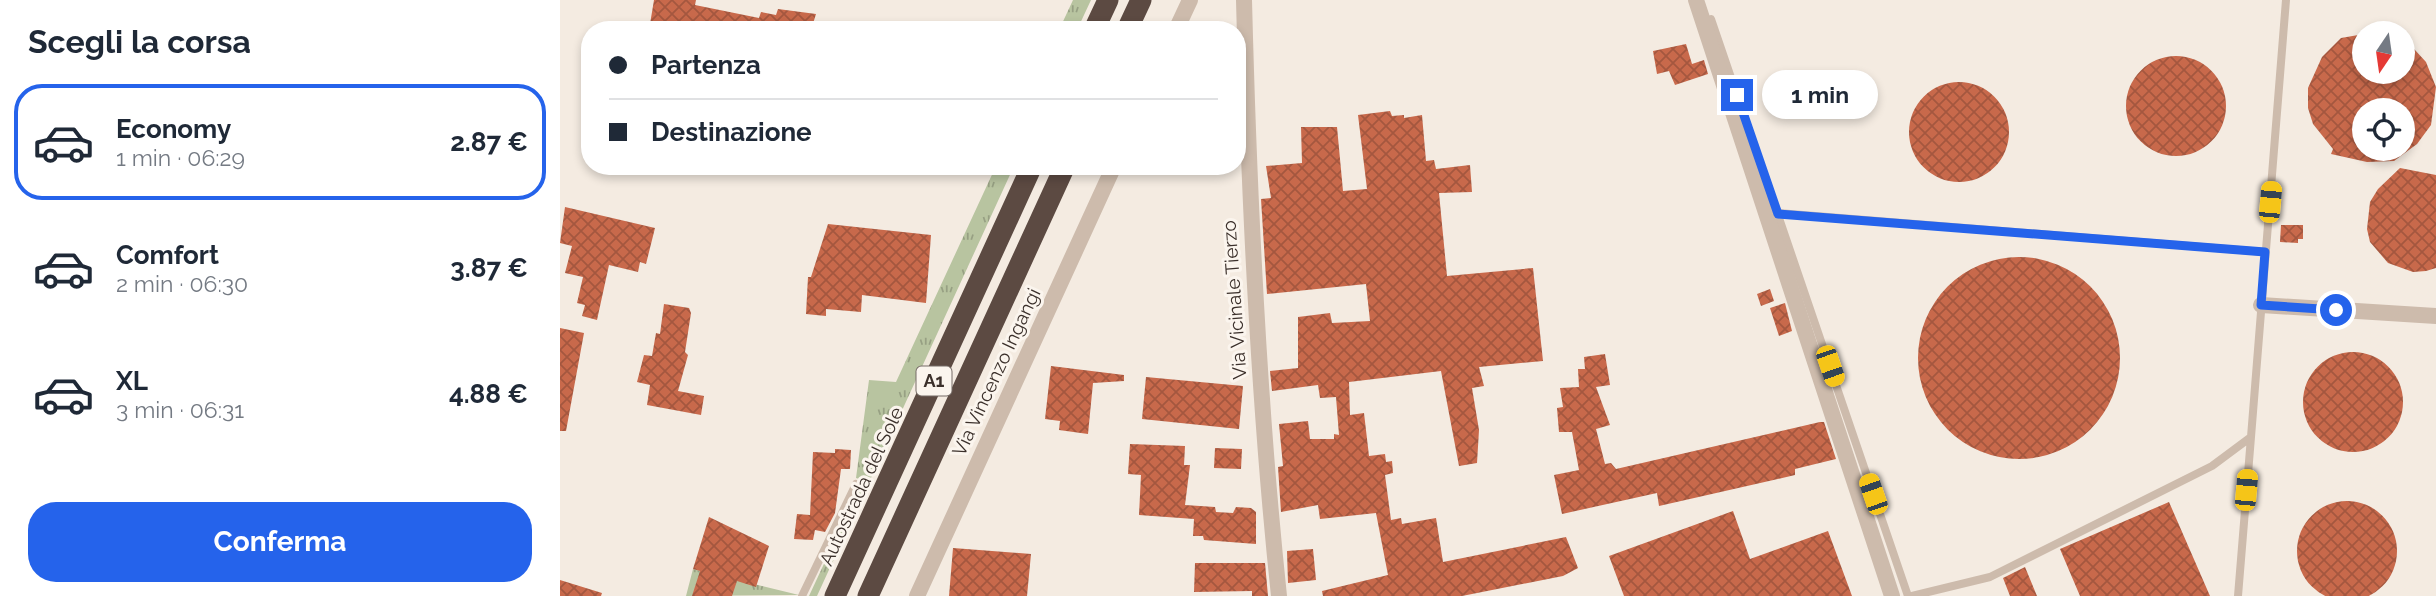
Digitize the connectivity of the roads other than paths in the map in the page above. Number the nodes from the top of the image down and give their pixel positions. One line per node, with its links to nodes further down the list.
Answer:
1 (1108, 0): 8 (highway)
2 (1141, 0): 9 (highway)
3 (1190, 0): 10 (street)
4 (1244, 0): 11 (street, Via Vicinale Tierzo)
5 (1696, 0): 27 (street)
6 (1704, 0): 16 (lane)
7 (2286, 0): 17 (lane)
8 (1098, 21)
9 (1131, 21)
10 (1180, 21)
11 (1245, 21)
12 (1246, 77): 26 (street, Via Vicinale Tierzo)
13 (1028, 175): 23 (highway, Autostrada del Sole / A1)
14 (1061, 175): 24 (highway, A1)
15 (1110, 175): 25 (street, Via Vincenzo Ingangi)
16 (1778, 214): 17 (lane); 28 (lane)
17 (2265, 252): 18 (lane)
18 (2261, 305): 19 (street); 20 (lane)
19 (2436, 316)
20 (2251, 437): 28 (lane); 29 (lane)
21 (856, 484): 22 (lane)
22 (802, 596)
23 (835, 596)
24 (869, 596)
25 (917, 596)
26 (1279, 596)
27 (1892, 596)
28 (1910, 596)
29 (2238, 596)

